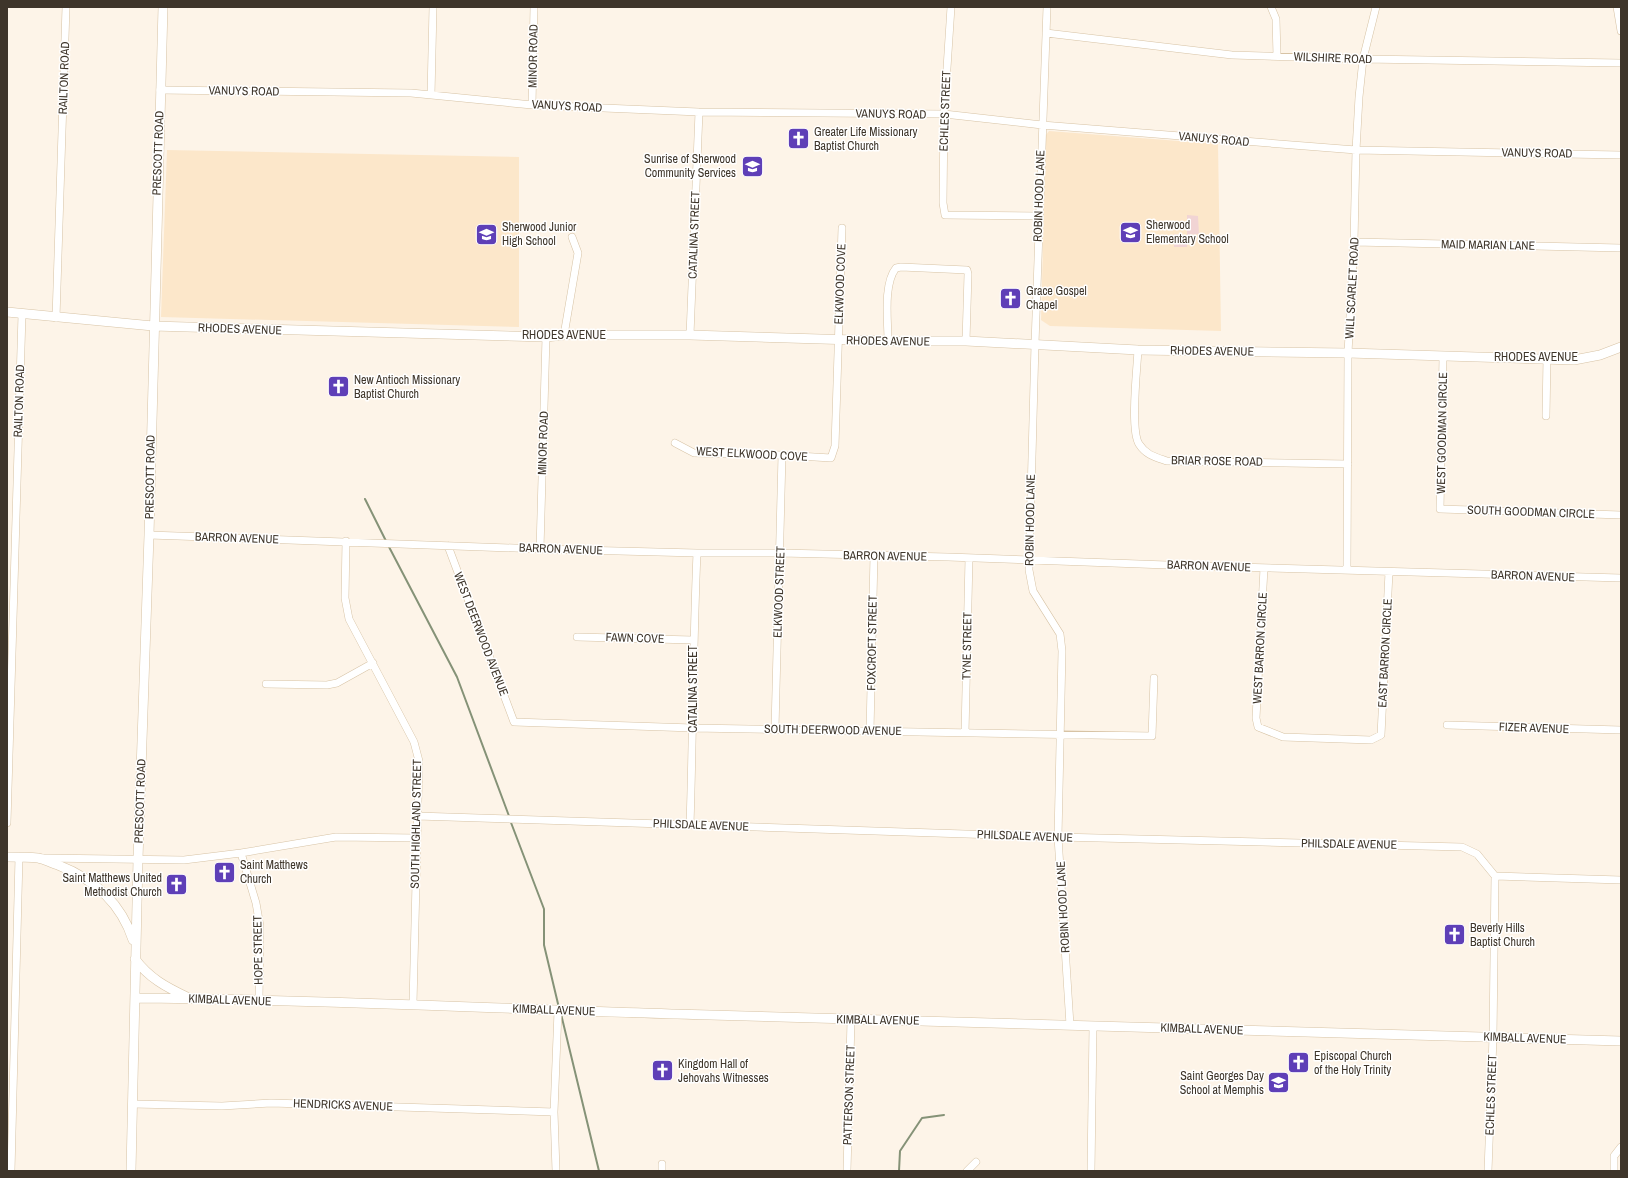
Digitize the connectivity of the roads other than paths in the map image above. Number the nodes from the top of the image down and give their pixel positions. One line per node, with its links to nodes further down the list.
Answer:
1 (66, 7): 30 (street, RAILTON ROAD)
2 (162, 7): 15 (main road, PRESCOTT ROAD)
3 (434, 7): 16 (street)
4 (534, 7): 17 (street, MINOR ROAD)
5 (951, 7): 19 (street, ECHLES STREET)
6 (1047, 7): 11 (street, ROBIN HOOD LANE)
7 (1271, 7): 12 (street)
8 (1376, 7): 13 (street, WILL SCARLET ROAD)
9 (1617, 7): 10 (street)
10 (1621, 31)
11 (1046, 34): 12 (street, WILSHIRE ROAD); 20 (street, ROBIN HOOD LANE)
12 (1277, 56): 13 (street, WILSHIRE ROAD)
13 (1364, 59): 14 (street, WILSHIRE ROAD); 21 (street, WILL SCARLET ROAD)
14 (1621, 63)
15 (160, 90): 16 (street, VANUYS ROAD); 31 (main road, PRESCOTT ROAD)
16 (431, 95): 17 (street, VANUYS ROAD)
17 (532, 104): 18 (street, VANUYS ROAD)
18 (699, 112): 19 (street, VANUYS ROAD); 33 (street, CATALINA STREET)
19 (944, 114): 20 (street, VANUYS ROAD); 23 (street, ECHLES STREET)
20 (1042, 124): 21 (street, VANUYS ROAD); 23 (street, ROBIN HOOD LANE)
21 (1356, 150): 22 (street, VANUYS ROAD); 26 (street, WILL SCARLET ROAD)
22 (1621, 155)
23 (1039, 216): 38 (street, ROBIN HOOD LANE)
24 (842, 228): 35 (street, ELKWOOD COVE)
25 (572, 238): 32 (street)
26 (1354, 242): 27 (street, MAID MARIAN LANE); 41 (street, WILL SCARLET ROAD)
27 (1621, 248)
28 (7, 312): 29 (main road)
29 (22, 314): 30 (main road); 78 (street, RAILTON ROAD)
30 (56, 318): 31 (main road)
31 (153, 326): 34 (main road, RHODES AVENUE); 50 (main road, PRESCOTT ROAD)
32 (564, 335): 33 (main road, RHODES AVENUE); 34 (main road, RHODES AVENUE)
33 (690, 335): 35 (main road, RHODES AVENUE)
34 (546, 337): 53 (street, MINOR ROAD)
35 (838, 340): 36 (main road, RHODES AVENUE); 46 (street, WEST ELKWOOD COVE)
36 (888, 341): 37 (main road, RHODES AVENUE); 37 (street)
37 (966, 342): 38 (main road, RHODES AVENUE)
38 (1034, 344): 40 (main road, RHODES AVENUE); 58 (street, ROBIN HOOD LANE)
39 (1621, 347): 43 (main road, RHODES AVENUE)
40 (1138, 350): 41 (main road, RHODES AVENUE); 47 (street, BRIAR ROSE ROAD)
41 (1348, 353): 42 (main road, RHODES AVENUE); 47 (street, WILL SCARLET ROAD)
42 (1443, 356): 43 (main road, RHODES AVENUE); 48 (street, WEST GOODMAN CIRCLE)
43 (1547, 358): 44 (street)
44 (1546, 416)
45 (675, 443): 46 (street, WEST ELKWOOD COVE)
46 (782, 455): 55 (street, ELKWOOD STREET)
47 (1348, 464): 60 (street, WILL SCARLET ROAD)
48 (1440, 509): 49 (street, SOUTH GOODMAN CIRCLE)
49 (1621, 515)
50 (149, 535): 51 (street, BARRON AVENUE); 86 (main road, PRESCOTT ROAD)
51 (346, 541): 52 (street, BARRON AVENUE); 65 (street, SOUTH HIGHLAND STREET)
52 (448, 546): 53 (street, BARRON AVENUE); 68 (street, WEST DEERWOOD AVENUE)
53 (540, 549): 54 (street, BARRON AVENUE)
54 (697, 553): 55 (street, BARRON AVENUE); 64 (street, CATALINA STREET)
55 (781, 553): 56 (street, BARRON AVENUE); 71 (street, ELKWOOD STREET)
56 (874, 555): 57 (street, BARRON AVENUE); 73 (street, FOXCROFT STREET)
57 (969, 558): 58 (street, BARRON AVENUE); 74 (street, TYNE STREET)
58 (1028, 560): 59 (street, BARRON AVENUE); 75 (street, ROBIN HOOD LANE)
59 (1264, 568): 60 (street, BARRON AVENUE); 76 (street, WEST BARRON CIRCLE)
60 (1347, 570): 61 (street, BARRON AVENUE)
61 (1389, 572): 62 (street, BARRON AVENUE); 76 (street, EAST BARRON CIRCLE)
62 (1621, 578)
63 (577, 637): 64 (street, FAWN COVE)
64 (693, 640): 70 (street, CATALINA STREET)
65 (373, 664): 67 (street); 77 (street, SOUTH HIGHLAND STREET)
66 (1154, 678): 75 (street, SOUTH DEERWOOD AVENUE)
67 (266, 684)
68 (514, 722): 70 (street, SOUTH DEERWOOD AVENUE)
69 (1447, 725): 72 (street, FIZER AVENUE)
70 (693, 728): 71 (street, SOUTH DEERWOOD AVENUE); 79 (street, CATALINA STREET)
71 (775, 729): 73 (street, SOUTH DEERWOOD AVENUE)
72 (1621, 730)
73 (870, 731): 74 (street, SOUTH DEERWOOD AVENUE)
74 (965, 734): 75 (street, SOUTH DEERWOOD AVENUE)
75 (1060, 735): 80 (street, ROBIN HOOD LANE)
76 (1381, 735)
77 (417, 816): 79 (street, PHILSDALE AVENUE); 81 (street, SOUTH HIGHLAND STREET)
78 (7, 823)
79 (690, 825): 80 (street, PHILSDALE AVENUE)
80 (1058, 837): 87 (street, PHILSDALE AVENUE); 97 (street, ROBIN HOOD LANE)
81 (417, 838): 82 (street); 94 (street, SOUTH HIGHLAND STREET)
82 (241, 853): 86 (street); 93 (street, HOPE STREET)
83 (7, 857): 84 (main road)
84 (19, 857): 85 (main road); 105 (street)
85 (39, 858): 86 (street); 89 (main road)
86 (138, 859): 89 (main road, PRESCOTT ROAD)
87 (1495, 876): 88 (street); 99 (street, ECHLES STREET)
88 (1621, 880)
89 (136, 946): 90 (main road, PRESCOTT ROAD)
90 (135, 959): 91 (main road, PRESCOTT ROAD); 92 (main road)
91 (135, 998): 92 (main road, KIMBALL AVENUE); 101 (main road)
92 (190, 998): 93 (main road, KIMBALL AVENUE)
93 (258, 1001): 94 (main road, KIMBALL AVENUE)
94 (413, 1004): 95 (main road, KIMBALL AVENUE)
95 (558, 1011): 96 (main road, KIMBALL AVENUE); 102 (street)
96 (851, 1020): 97 (main road, KIMBALL AVENUE); 108 (street, PATTERSON STREET)
97 (1070, 1025): 98 (main road, KIMBALL AVENUE)
98 (1093, 1026): 99 (main road, KIMBALL AVENUE); 110 (street)
99 (1493, 1037): 100 (main road, KIMBALL AVENUE); 111 (street, ECHLES STREET)
100 (1621, 1041)
101 (133, 1104): 102 (street, HENDRICKS AVENUE); 106 (main road)
102 (554, 1112): 107 (street)
103 (1621, 1148): 112 (street)
104 (976, 1162): 109 (street)
105 (11, 1171)
106 (131, 1171)
107 (556, 1171)
108 (847, 1171)
109 (967, 1171)
110 (1091, 1171)
111 (1488, 1171)
112 (1614, 1171)

